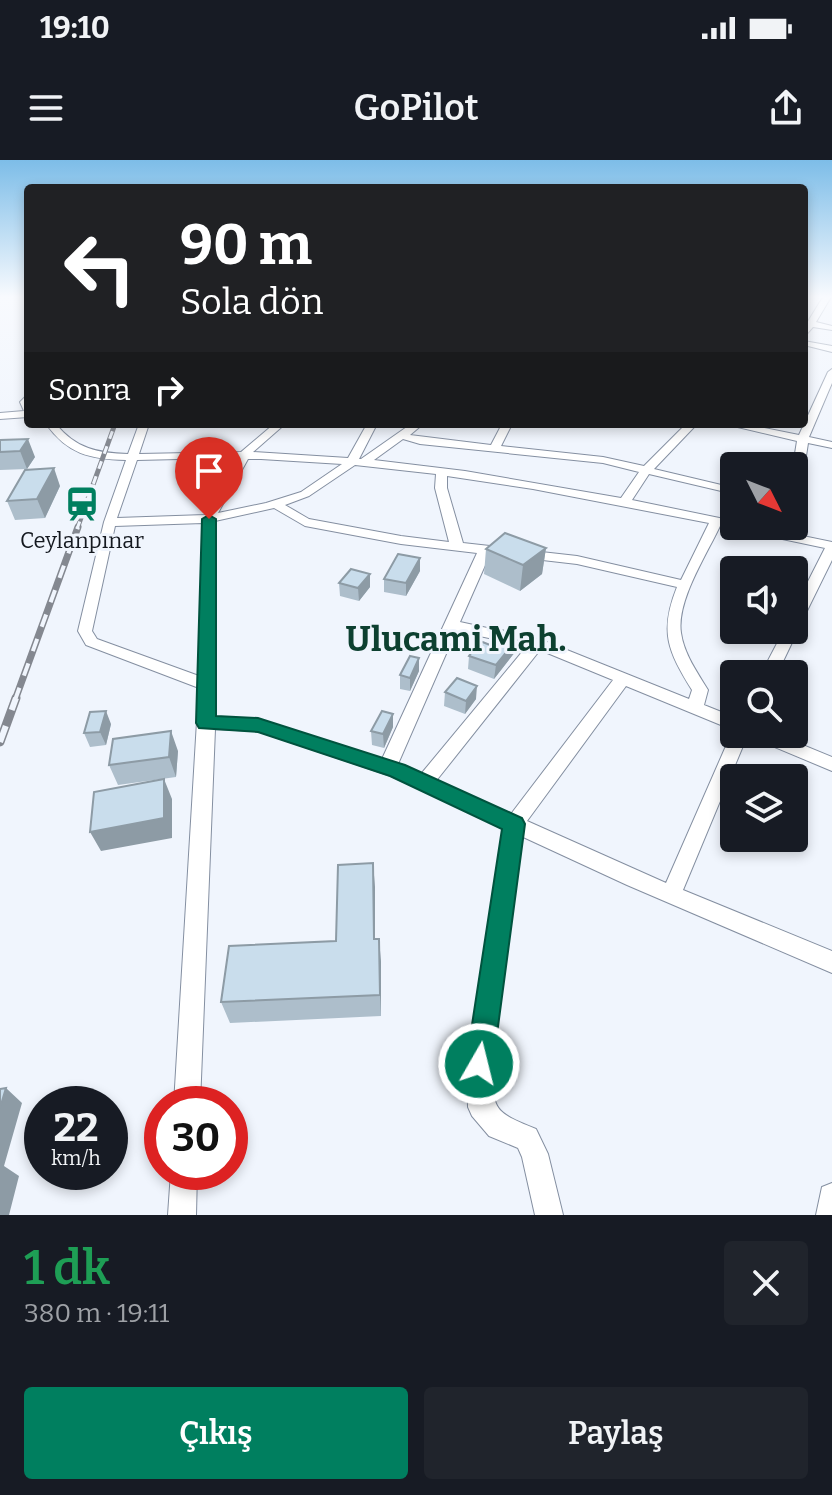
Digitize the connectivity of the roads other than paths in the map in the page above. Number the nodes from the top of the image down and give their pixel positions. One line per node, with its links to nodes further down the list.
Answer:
1 (832, 372): 4 (street)
2 (24, 413): 3 (street)
3 (0, 416)
4 (808, 427)
5 (54, 428): 20 (street)
6 (143, 428): 20 (street)
7 (275, 428): 19 (street)
8 (370, 428): 21 (street)
9 (413, 428): 14 (street)
10 (505, 428): 17 (street)
11 (688, 428): 22 (street)
12 (758, 428): 15 (street)
13 (808, 428): 15 (street)
14 (403, 436): 17 (street); 21 (street)
15 (803, 439): 16 (street); 18 (street)
16 (832, 445)
17 (495, 447): 22 (street)
18 (801, 452)
19 (245, 454): 20 (street); 21 (street); 27 (street)
20 (133, 456): 29 (street)
21 (358, 461): 23 (street); 26 (street)
22 (647, 470): 24 (street); 25 (street)
23 (442, 472): 25 (street); 32 (street)
24 (720, 488)
25 (624, 503): 28 (street)
26 (275, 504): 27 (street); 32 (street)
27 (209, 519): 29 (street); 40 (street)
28 (716, 521): 30 (street); 35 (street)
29 (110, 522): 40 (street)
30 (720, 522)
31 (808, 538): 33 (street)
32 (457, 546): 34 (street)
33 (832, 546): 36 (street)
34 (485, 550): 35 (street); 37 (street)
35 (685, 585): 41 (street)
36 (808, 595)
37 (452, 625): 38 (street); 47 (street)
38 (537, 643): 39 (street); 48 (street)
39 (623, 678): 41 (street); 49 (street)
40 (206, 685): 43 (street)
41 (695, 708): 42 (street)
42 (720, 718)
43 (206, 723): 47 (street); 52 (street)
44 (733, 748): 50 (street)
45 (793, 748): 46 (street)
46 (832, 764)
47 (387, 768): 48 (street)
48 (424, 783): 49 (street)
49 (514, 824): 50 (street); 56 (street)
50 (671, 894): 51 (street)
51 (832, 962)
52 (188, 1086)
53 (183, 1190): 55 (street)
54 (832, 1197): 57 (street)
55 (182, 1215)
56 (549, 1215)
57 (830, 1215)

